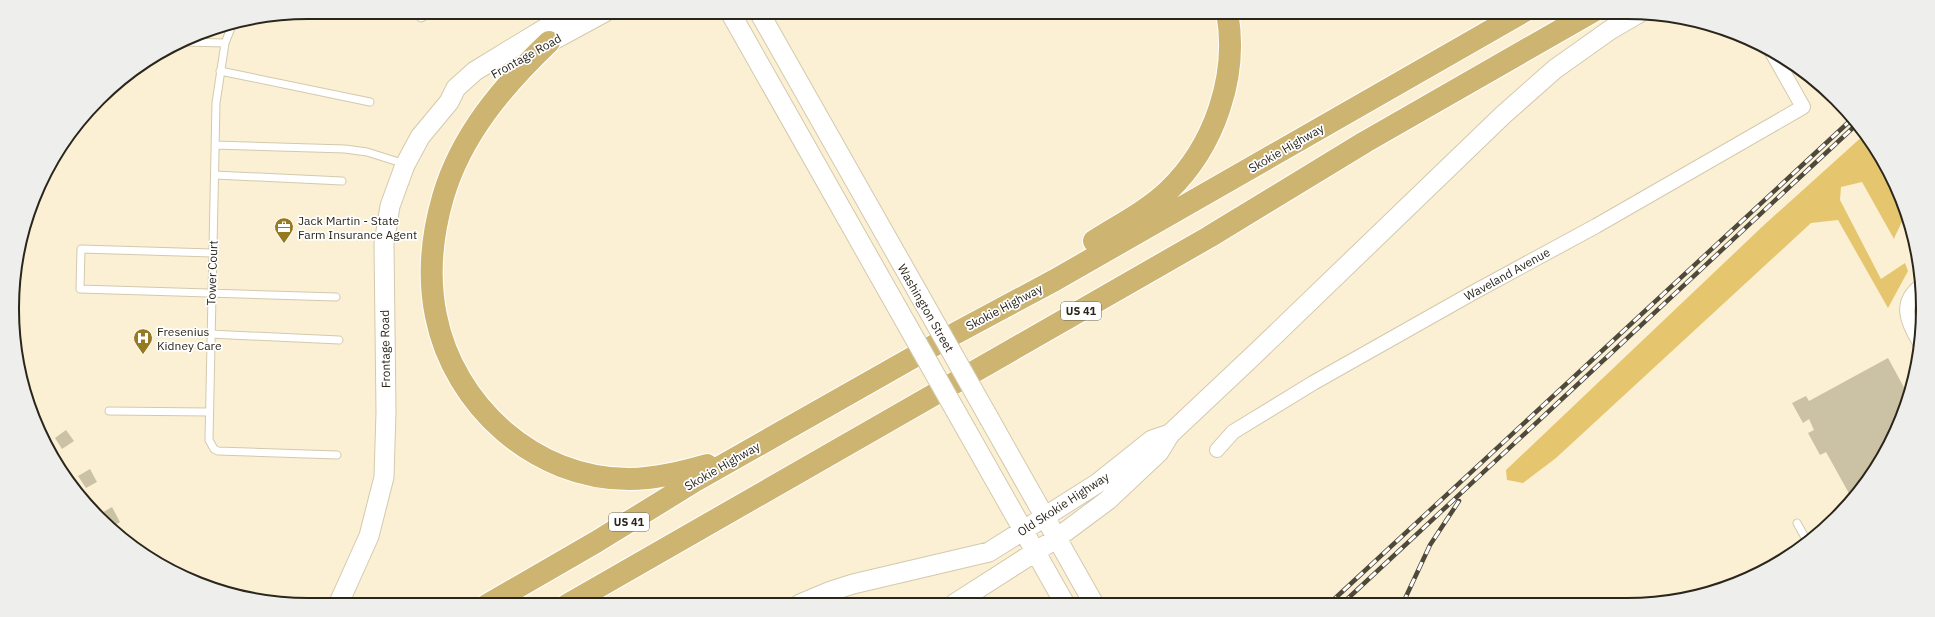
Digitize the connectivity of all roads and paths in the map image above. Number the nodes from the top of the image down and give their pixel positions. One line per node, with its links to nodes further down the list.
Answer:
1 (560, 19): 16 (main road, Frontage Road)
2 (592, 19): 11 (main road, Frontage Road)
3 (734, 19): 37 (main road, Washington Street, bridge)
4 (762, 19): 35 (main road, Washington Street, bridge)
5 (1227, 19): 25 (highway)
6 (1511, 19): 25 (highway, Skokie Highway / US 41)
7 (1580, 19): 43 (highway, US 41)
8 (1629, 19): 31 (main road)
9 (230, 30): 12 (lane, Tower Court)
10 (195, 42): 12 (lane)
11 (549, 42): 16 (main road, Frontage Road); 32 (highway)
12 (225, 43): 14 (lane, Tower Court)
13 (1778, 62): 33 (street, Waveland Avenue)
14 (220, 70): 15 (lane); 17 (lane, Tower Court)
15 (370, 102)
16 (449, 102): 18 (main road, Frontage Road)
17 (215, 145): 18 (lane); 19 (lane, Tower Court)
18 (405, 164): 41 (main road, Frontage Road)
19 (215, 175): 20 (lane); 21 (lane, Tower Court)
20 (342, 181)
21 (212, 253): 23 (lane, Tower Court); 23 (lane)
22 (1915, 291): 27 (street)
23 (211, 293): 24 (lane); 26 (lane, Tower Court)
24 (336, 297)
25 (956, 333): 32 (highway, Skokie Highway / US 41)
26 (210, 334): 28 (lane); 30 (lane, Tower Court)
27 (1915, 334)
28 (339, 340)
29 (109, 411): 30 (lane)
30 (209, 412): 34 (lane, Tower Court)
31 (1170, 434): 35 (main road, Old Skokie Highway); 39 (main road, Old Skokie Highway)
32 (771, 439): 42 (highway, Skokie Highway / US 41)
33 (1217, 450)
34 (337, 455)
35 (1045, 517): 37 (main road, Old Skokie Highway); 39 (main road, Washington Street)
36 (1797, 523): 38 (lane)
37 (1023, 530): 40 (main road, Washington Street); 44 (main road, Old Skokie Highway)
38 (1805, 537)
39 (1057, 538): 40 (main road); 47 (main road, Washington Street)
40 (1035, 552): 45 (main road); 46 (main road, Washington Street)
41 (341, 598)
42 (499, 598)
43 (577, 598)
44 (814, 598)
45 (963, 598)
46 (1062, 598)
47 (1091, 598)

